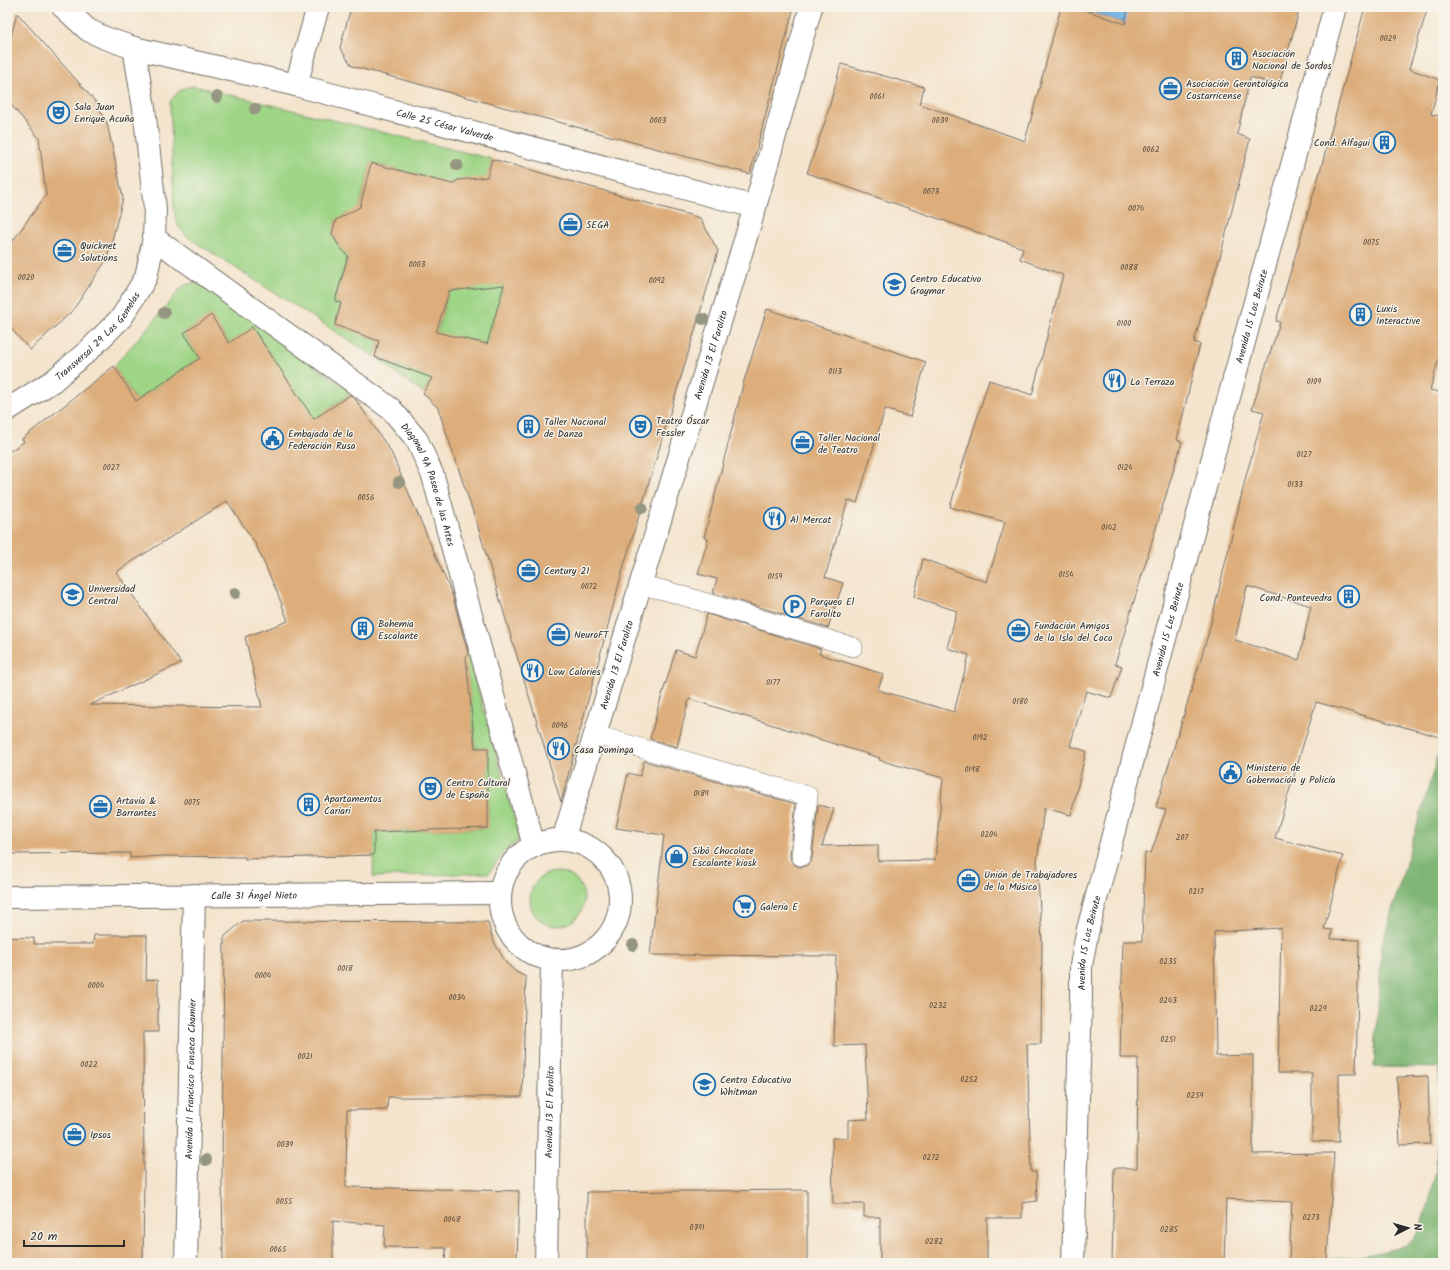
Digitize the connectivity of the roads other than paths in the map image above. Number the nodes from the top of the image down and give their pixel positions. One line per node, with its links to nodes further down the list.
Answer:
1 (63, 7): 5 (street, Calle 25 César Valverde)
2 (318, 7): 6 (street)
3 (811, 7): 7 (street, Avenida 13 El Farolito)
4 (1335, 7): 22 (street, Avenida 15 Los Beirute)
5 (134, 48): 6 (street, Calle 25 César Valverde); 8 (street, Transversal 29 Las Gemelas)
6 (296, 85): 7 (street, Calle 25 César Valverde)
7 (755, 206): 10 (street, Avenida 13 El Farolito)
8 (154, 238): 9 (street, Transversal 29 Las Gemelas); 14 (street, Diagonal 9A Paseo de las Artes)
9 (7, 410)
10 (641, 585): 11 (lane); 12 (street, Avenida 13 El Farolito)
11 (853, 647)
12 (596, 735): 13 (street, Avenida 13 El Farolito); 15 (lane)
13 (563, 840): 14 (street); 19 (street)
14 (534, 846): 16 (street)
15 (801, 856)
16 (500, 893): 17 (street, Calle 31 Ángel Nieto); 19 (street)
17 (194, 895): 18 (street, Calle 31 Ángel Nieto); 20 (street, Avenida 11 Francisco Fonseca Chamier)
18 (7, 897)
19 (552, 960): 21 (street, Avenida 13 El Farolito)
20 (186, 1263)
21 (546, 1263)
22 (1073, 1263)

